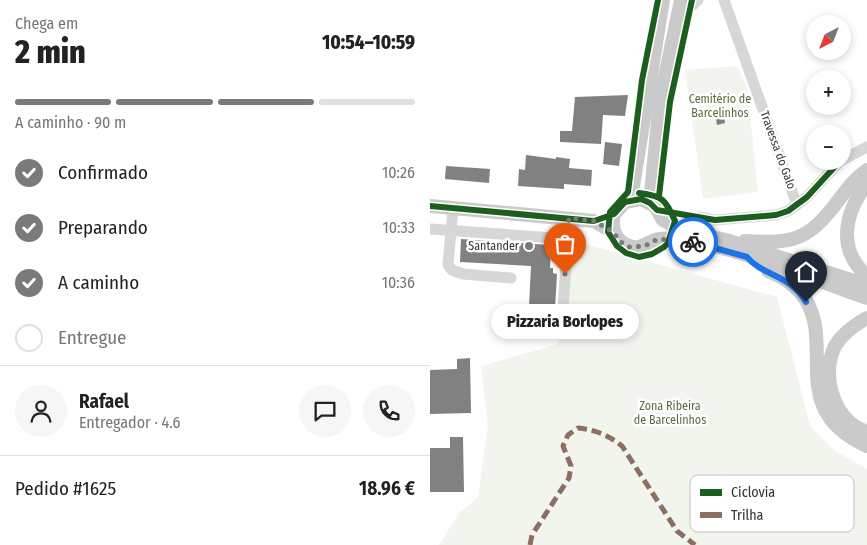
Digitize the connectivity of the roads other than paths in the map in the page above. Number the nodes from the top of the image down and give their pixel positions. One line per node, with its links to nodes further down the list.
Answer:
1 (663, 0): 12 (main road)
2 (681, 0): 6 (main road)
3 (698, 0): 6 (street)
4 (719, 0): 5 (street, Travessa do Galo)
5 (726, 5): 14 (street, Travessa do Galo)
6 (679, 18): 13 (main road)
7 (867, 147): 8 (street)
8 (851, 155)
9 (832, 170): 14 (street)
10 (867, 170): 27 (main road)
11 (867, 184): 29 (main road)
12 (631, 199): 13 (main road); 17 (main road)
13 (650, 203): 20 (main road)
14 (797, 205): 18 (street)
15 (430, 206): 16 (main road)
16 (453, 208): 19 (main road); 23 (street)
17 (614, 214): 21 (main road); 24 (main road)
18 (699, 217)
19 (569, 218): 21 (main road); 25 (street)
20 (663, 220): 26 (main road); 27 (main road)
21 (594, 221): 24 (main road)
22 (430, 229): 23 (street)
23 (451, 231): 25 (street); 30 (street)
24 (613, 232): 26 (main road)
25 (567, 239): 33 (street)
26 (658, 239): 28 (main road)
27 (726, 240): 31 (main road)
28 (747, 257): 32 (main road); 36 (main road)
29 (867, 276)
30 (511, 278)
31 (867, 285)
32 (867, 298)
33 (563, 309)
34 (867, 318): 35 (main road)
35 (867, 432)
36 (867, 446)

